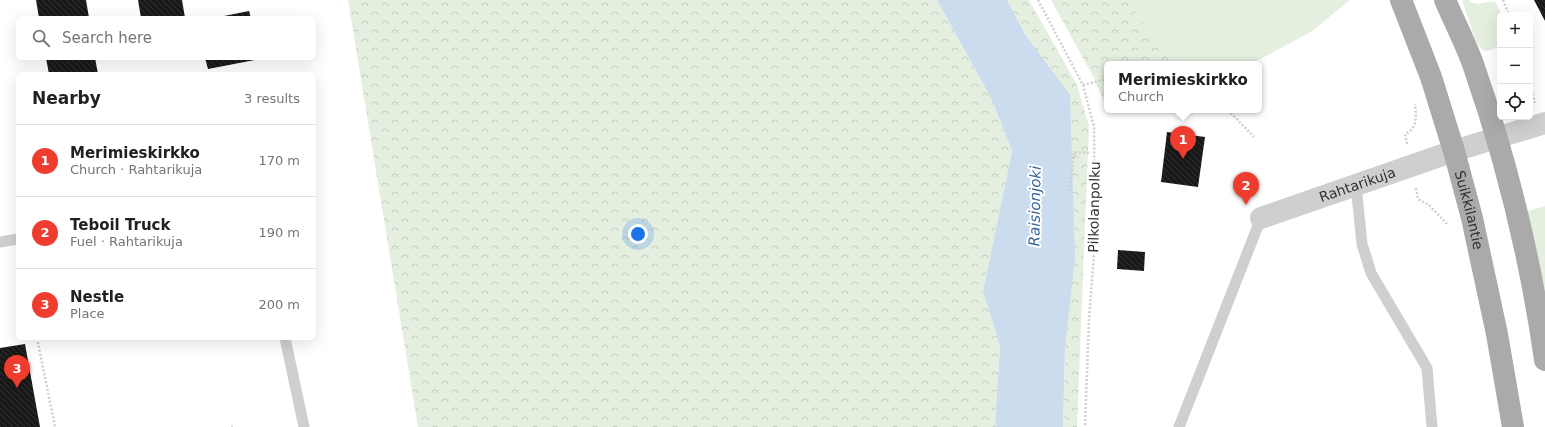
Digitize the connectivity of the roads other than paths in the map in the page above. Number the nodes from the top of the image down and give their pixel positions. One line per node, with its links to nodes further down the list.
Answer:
1 (1401, 0): 5 (main road, Suikkilantie)
2 (1445, 0): 4 (main road)
3 (1545, 123): 4 (street, Rahtarikuja)
4 (1496, 138): 5 (street, Rahtarikuja); 11 (main road)
5 (1454, 151): 6 (street, Rahtarikuja); 15 (main road, Suikkilantie)
6 (1356, 185): 7 (street, Rahtarikuja); 14 (lane)
7 (1261, 218): 13 (lane)
8 (16, 239): 9 (lane)
9 (0, 242)
10 (285, 340): 12 (lane)
11 (1545, 360)
12 (304, 427)
13 (1179, 427)
14 (1432, 427)
15 (1513, 427)

